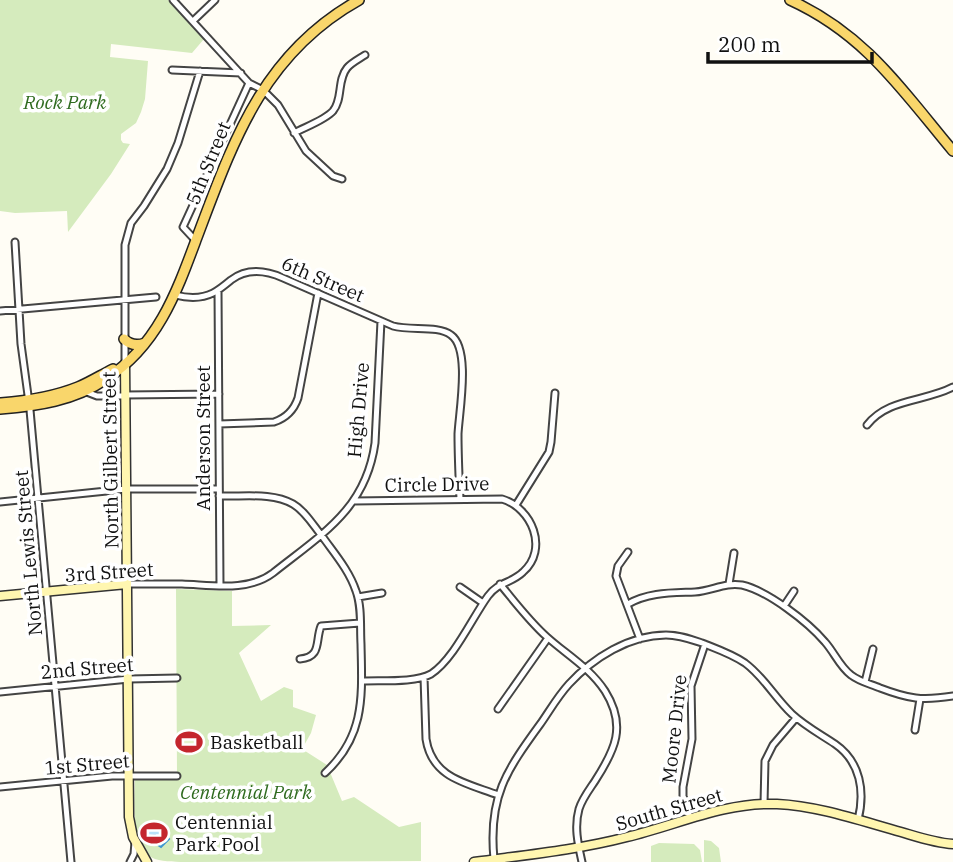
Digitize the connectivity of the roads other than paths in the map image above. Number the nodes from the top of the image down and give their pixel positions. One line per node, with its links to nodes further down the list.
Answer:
1 (173, 0): 5 (street)
2 (215, 0): 5 (street)
3 (359, 0): 11 (main road, 5th Street)
4 (790, 0): 13 (main road)
5 (193, 21): 9 (street)
6 (365, 55): 12 (street)
7 (172, 70): 8 (street)
8 (200, 71): 9 (street); 21 (street, North Gilbert Street)
9 (241, 74): 10 (street)
10 (249, 83): 11 (street); 15 (street)
11 (263, 90): 12 (street); 15 (main road, 5th Street)
12 (294, 132): 14 (street)
13 (953, 151)
14 (342, 179)
15 (196, 241): 19 (main road, 5th Street)
16 (15, 242): 22 (street, North Lewis Street)
17 (218, 290): 18 (street, 6th Street); 19 (street, 6th Street); 31 (street, Anderson Street)
18 (318, 293): 24 (street, 6th Street); 36 (street)
19 (175, 296): 26 (main road, 5th Street)
20 (156, 297): 21 (street)
21 (124, 300): 22 (street); 25 (street, North Gilbert Street)
22 (19, 309): 23 (street); 34 (street, North Lewis Street)
23 (0, 311)
24 (381, 321): 41 (street, 6th Street); 42 (street, High Drive)
25 (124, 339): 26 (main road); 27 (street, North Gilbert Street)
26 (145, 343): 27 (main road, 5th Street)
27 (125, 364): 29 (main road, 5th Street); 32 (street, North Gilbert Street); 34 (main road, 5th Street)
28 (953, 387): 37 (street)
29 (84, 391): 32 (street); 34 (main road, 5th Street)
30 (555, 393): 44 (street)
31 (219, 394): 32 (street); 36 (street, Anderson Street)
32 (125, 396): 38 (street, North Gilbert Street)
33 (0, 403): 34 (main road, 5th Street)
34 (30, 403): 35 (main road, 5th Street); 40 (street, North Lewis Street)
35 (0, 409)
36 (219, 424): 39 (street, Anderson Street)
37 (867, 425)
38 (126, 489): 39 (street); 40 (street); 48 (street, North Gilbert Street)
39 (219, 493): 45 (street); 51 (street, Anderson Street)
40 (39, 499): 43 (street); 54 (street, North Lewis Street)
41 (460, 499): 42 (street, Circle Drive); 44 (street, Circle Drive)
42 (354, 501): 45 (street, High Drive)
43 (0, 502)
44 (516, 505): 49 (street, Circle Drive)
45 (321, 535): 51 (street, High Drive); 57 (street)
46 (628, 552): 59 (street)
47 (734, 553): 50 (street)
48 (127, 584): 51 (street, 3rd Street); 54 (street, 3rd Street); 70 (street, North Gilbert Street)
49 (500, 584): 58 (street, Circle Drive); 62 (street)
50 (729, 584): 59 (street); 60 (street)
51 (220, 585)
52 (460, 587): 58 (street)
53 (794, 591): 60 (street)
54 (47, 592): 56 (street, 3rd Street); 73 (street, North Lewis Street)
55 (382, 593): 57 (street)
56 (0, 596)
57 (358, 597): 61 (street)
58 (483, 603): 68 (street, Circle Drive)
59 (628, 604): 63 (street)
60 (784, 606): 72 (street)
61 (360, 623): 66 (street); 71 (street)
62 (548, 638): 67 (street); 77 (street)
63 (640, 639): 64 (street); 67 (street)
64 (705, 644): 78 (street); 87 (street, Moore Drive)
65 (873, 649): 72 (street)
66 (300, 659)
67 (586, 668): 85 (street); 91 (street)
68 (424, 677): 71 (street); 85 (street)
69 (177, 678): 70 (street, 2nd Street)
70 (129, 679): 73 (street, 2nd Street); 81 (street, North Gilbert Street)
71 (362, 681): 80 (street)
72 (865, 682): 76 (street)
73 (55, 687): 74 (street, 2nd Street); 83 (street, North Lewis Street)
74 (0, 692)
75 (953, 696): 76 (street)
76 (920, 699): 79 (street)
77 (498, 709)
78 (796, 718): 86 (street); 88 (street)
79 (915, 730)
80 (325, 773)
81 (129, 775): 82 (street, 1st Street); 83 (street, 1st Street); 89 (street, North Gilbert Street)
82 (177, 776)
83 (64, 781): 84 (street, 1st Street); 93 (street, North Lewis Street)
84 (0, 787)
85 (498, 794): 92 (street)
86 (764, 804): 87 (street, South Street); 88 (street, South Street)
87 (690, 818): 91 (street, South Street)
88 (858, 820): 90 (street, South Street)
89 (135, 842): 94 (street); 95 (street, North Gilbert Street)
90 (953, 844)
91 (579, 847): 92 (street, South Street); 97 (street)
92 (494, 859): 96 (street, South Street)
93 (71, 862)
94 (130, 862)
95 (147, 862)
96 (474, 862)
97 (582, 862)

